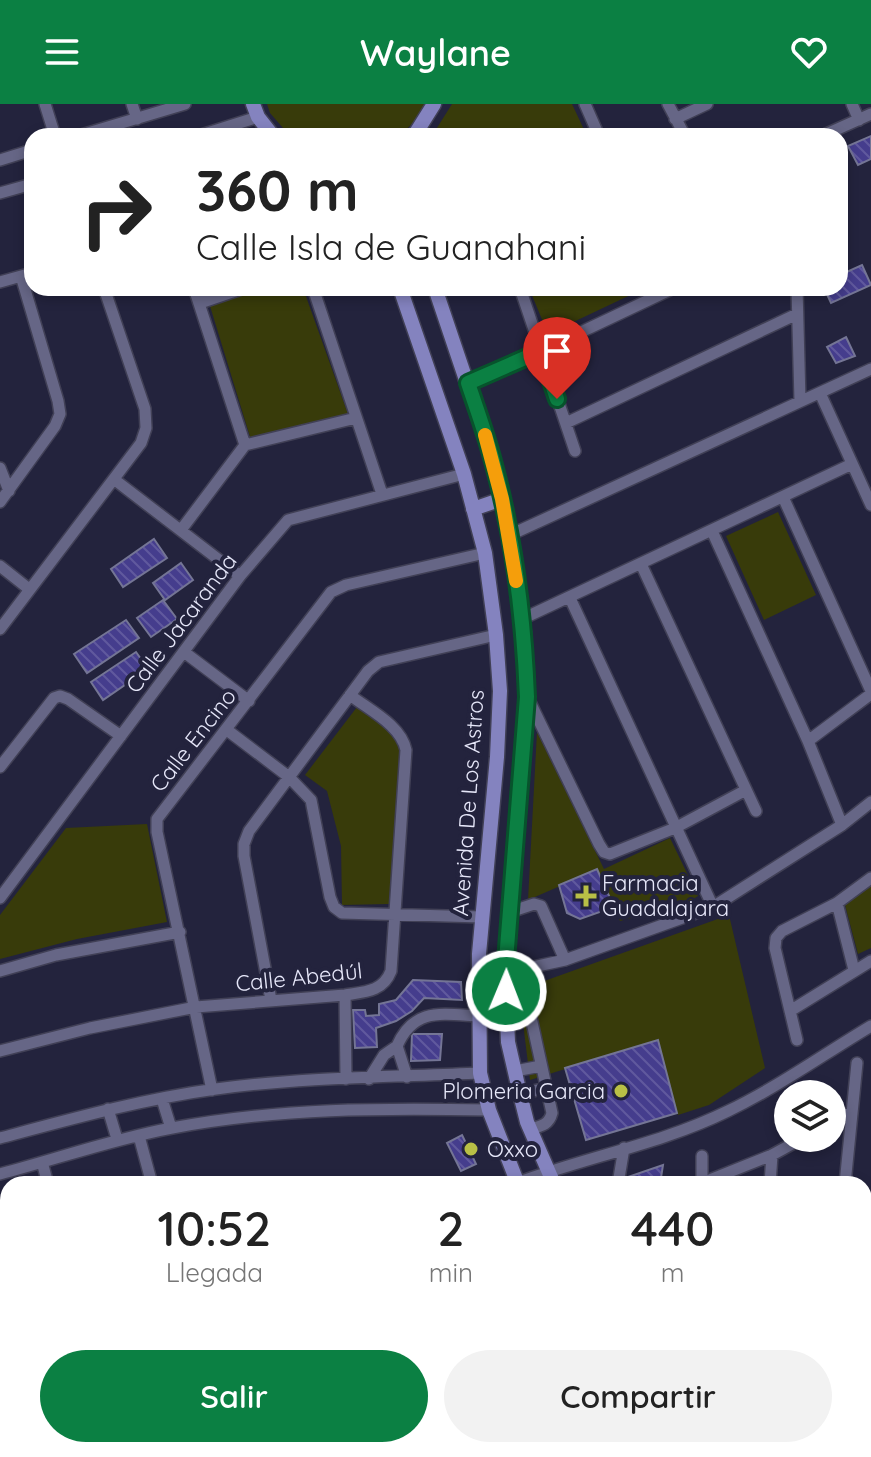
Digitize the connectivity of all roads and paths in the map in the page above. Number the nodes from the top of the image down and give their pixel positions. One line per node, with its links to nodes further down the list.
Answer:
1 (45, 104): 14 (street)
2 (132, 104): 11 (street)
3 (185, 104): 11 (street)
4 (434, 104): 18 (main road)
5 (585, 104): 19 (street)
6 (668, 104): 12 (street)
7 (707, 104): 12 (street)
8 (852, 104): 13 (street)
9 (256, 111): 16 (street); 17 (main road)
10 (871, 114): 13 (street)
11 (137, 119): 15 (street)
12 (675, 119): 20 (street)
13 (859, 120): 21 (street)
14 (52, 128)
15 (106, 128)
16 (228, 128)
17 (268, 128)
18 (419, 128)
19 (596, 128)
20 (680, 128)
21 (840, 128)
22 (24, 152): 23 (street)
23 (0, 160)
24 (24, 186): 25 (street)
25 (0, 193)
26 (24, 276): 27 (street)
27 (0, 282)
28 (32, 296): 53 (street)
29 (107, 296): 52 (street)
30 (197, 296): 38 (street)
31 (221, 296): 38 (street)
32 (316, 296): 45 (street)
33 (403, 296): 51 (main road, Avenida De Los Astros)
34 (438, 296): 42 (main road)
35 (523, 296): 40 (street)
36 (657, 296): 40 (street)
37 (797, 296): 39 (street)
38 (200, 303): 47 (street)
39 (797, 314): 44 (street); 46 (street)
40 (541, 351): 42 (street); 46 (street)
41 (871, 369): 43 (street)
42 (468, 383): 56 (main road)
43 (820, 393): 44 (street); 49 (street)
44 (800, 401): 62 (street)
45 (356, 418): 47 (street); 54 (street)
46 (566, 423): 48 (street)
47 (245, 445): 60 (street)
48 (575, 451)
49 (852, 464): 55 (street); 58 (street)
50 (0, 468): 53 (street)
51 (464, 474): 54 (street, Calle Jacaranda); 59 (main road, Avenida De Los Astros)
52 (115, 480): 60 (street); 67 (street)
53 (9, 491): 57 (street)
54 (382, 494): 66 (street, Calle Jacaranda)
55 (783, 497): 61 (street); 73 (street)
56 (502, 499): 59 (main road); 62 (main road)
57 (0, 502)
58 (871, 505)
59 (473, 509): 63 (main road, Avenida De Los Astros)
60 (181, 530): 66 (street)
61 (712, 531): 64 (street); 79 (street)
62 (510, 535): 69 (main road)
63 (485, 553): 71 (main road, Avenida De Los Astros); 76 (street, Calle Encino)
64 (641, 564): 68 (street); 82 (street)
65 (0, 566): 67 (street)
66 (240, 576): 72 (street, Calle Jacaranda)
67 (29, 589): 70 (street)
68 (570, 598): 69 (street); 86 (street)
69 (522, 619): 75 (main road)
70 (0, 629)
71 (496, 635): 74 (street); 93 (main road, Avenida De Los Astros)
72 (184, 652): 76 (street); 78 (street, Calle Jacaranda)
73 (871, 692): 79 (street)
74 (350, 695): 81 (street); 92 (street, Calle Abedúl)
75 (527, 697): 86 (street); 91 (main road)
76 (249, 701): 77 (street, Calle Encino)
77 (227, 730): 81 (street); 94 (street, Calle Encino)
78 (121, 736): 80 (street); 88 (street, Calle Jacaranda)
79 (808, 741): 85 (street)
80 (0, 767)
81 (289, 777): 92 (street); 103 (street)
82 (746, 790): 84 (street); 86 (street)
83 (871, 802): 85 (street)
84 (756, 811)
85 (842, 825): 90 (street)
86 (675, 828): 90 (street)
87 (871, 878): 89 (street)
88 (0, 898)
89 (837, 903): 98 (street); 105 (street)
90 (713, 907): 95 (street)
91 (510, 912): 95 (street); 100 (main road)
92 (394, 915): 93 (street); 102 (street, Calle Abedúl)
93 (482, 917): 97 (main road, Avenida De Los Astros)
94 (180, 932): 99 (street); 104 (street, Calle Encino)
95 (565, 960): 100 (street)
96 (871, 961): 98 (street)
97 (479, 970): 100 (street); 106 (main road, Avenida De Los Astros)
98 (854, 970): 105 (street)
99 (0, 971)
100 (505, 973): 101 (main road)
101 (506, 991): 112 (street); 113 (main road)
102 (345, 995): 103 (street, Calle Abedúl); 116 (street)
103 (271, 1000): 104 (street, Calle Abedúl)
104 (196, 1007): 110 (street, Calle Abedúl); 119 (street, Calle Encino)
105 (790, 1011): 108 (street)
106 (478, 1016): 109 (street); 114 (main road, Avenida De Los Astros)
107 (871, 1026): 131 (street)
108 (797, 1040)
109 (397, 1046): 115 (street); 117 (street)
110 (0, 1051)
111 (857, 1063): 124 (street)
112 (541, 1066): 113 (street); 118 (street)
113 (515, 1071): 120 (main road)
114 (480, 1073): 115 (street); 123 (main road, Avenida De Los Astros)
115 (407, 1077): 117 (street)
116 (346, 1079): 117 (street); 119 (street)
117 (369, 1079)
118 (546, 1088): 120 (street); 127 (street)
119 (212, 1090): 121 (street)
120 (520, 1094): 127 (main road)
121 (162, 1099): 122 (street); 126 (street)
122 (108, 1109): 129 (street); 130 (street)
123 (489, 1110): 126 (street); 140 (main road, Avenida De Los Astros)
124 (851, 1112): 125 (street); 147 (street)
125 (846, 1115)
126 (171, 1128): 128 (street)
127 (530, 1129): 141 (main road)
128 (139, 1136): 130 (street); 139 (street)
129 (0, 1138)
130 (117, 1139): 136 (street)
131 (624, 1148): 142 (street); 143 (street)
132 (777, 1152): 133 (street)
133 (772, 1155): 145 (street); 146 (street)
134 (702, 1156): 144 (street)
135 (0, 1159): 137 (street)
136 (42, 1162): 137 (street); 138 (street)
137 (2, 1173)
138 (46, 1176)
139 (150, 1176)
140 (514, 1176)
141 (549, 1176)
142 (555, 1176)
143 (619, 1176)
144 (702, 1176)
145 (721, 1176)
146 (771, 1176)
147 (846, 1176)

